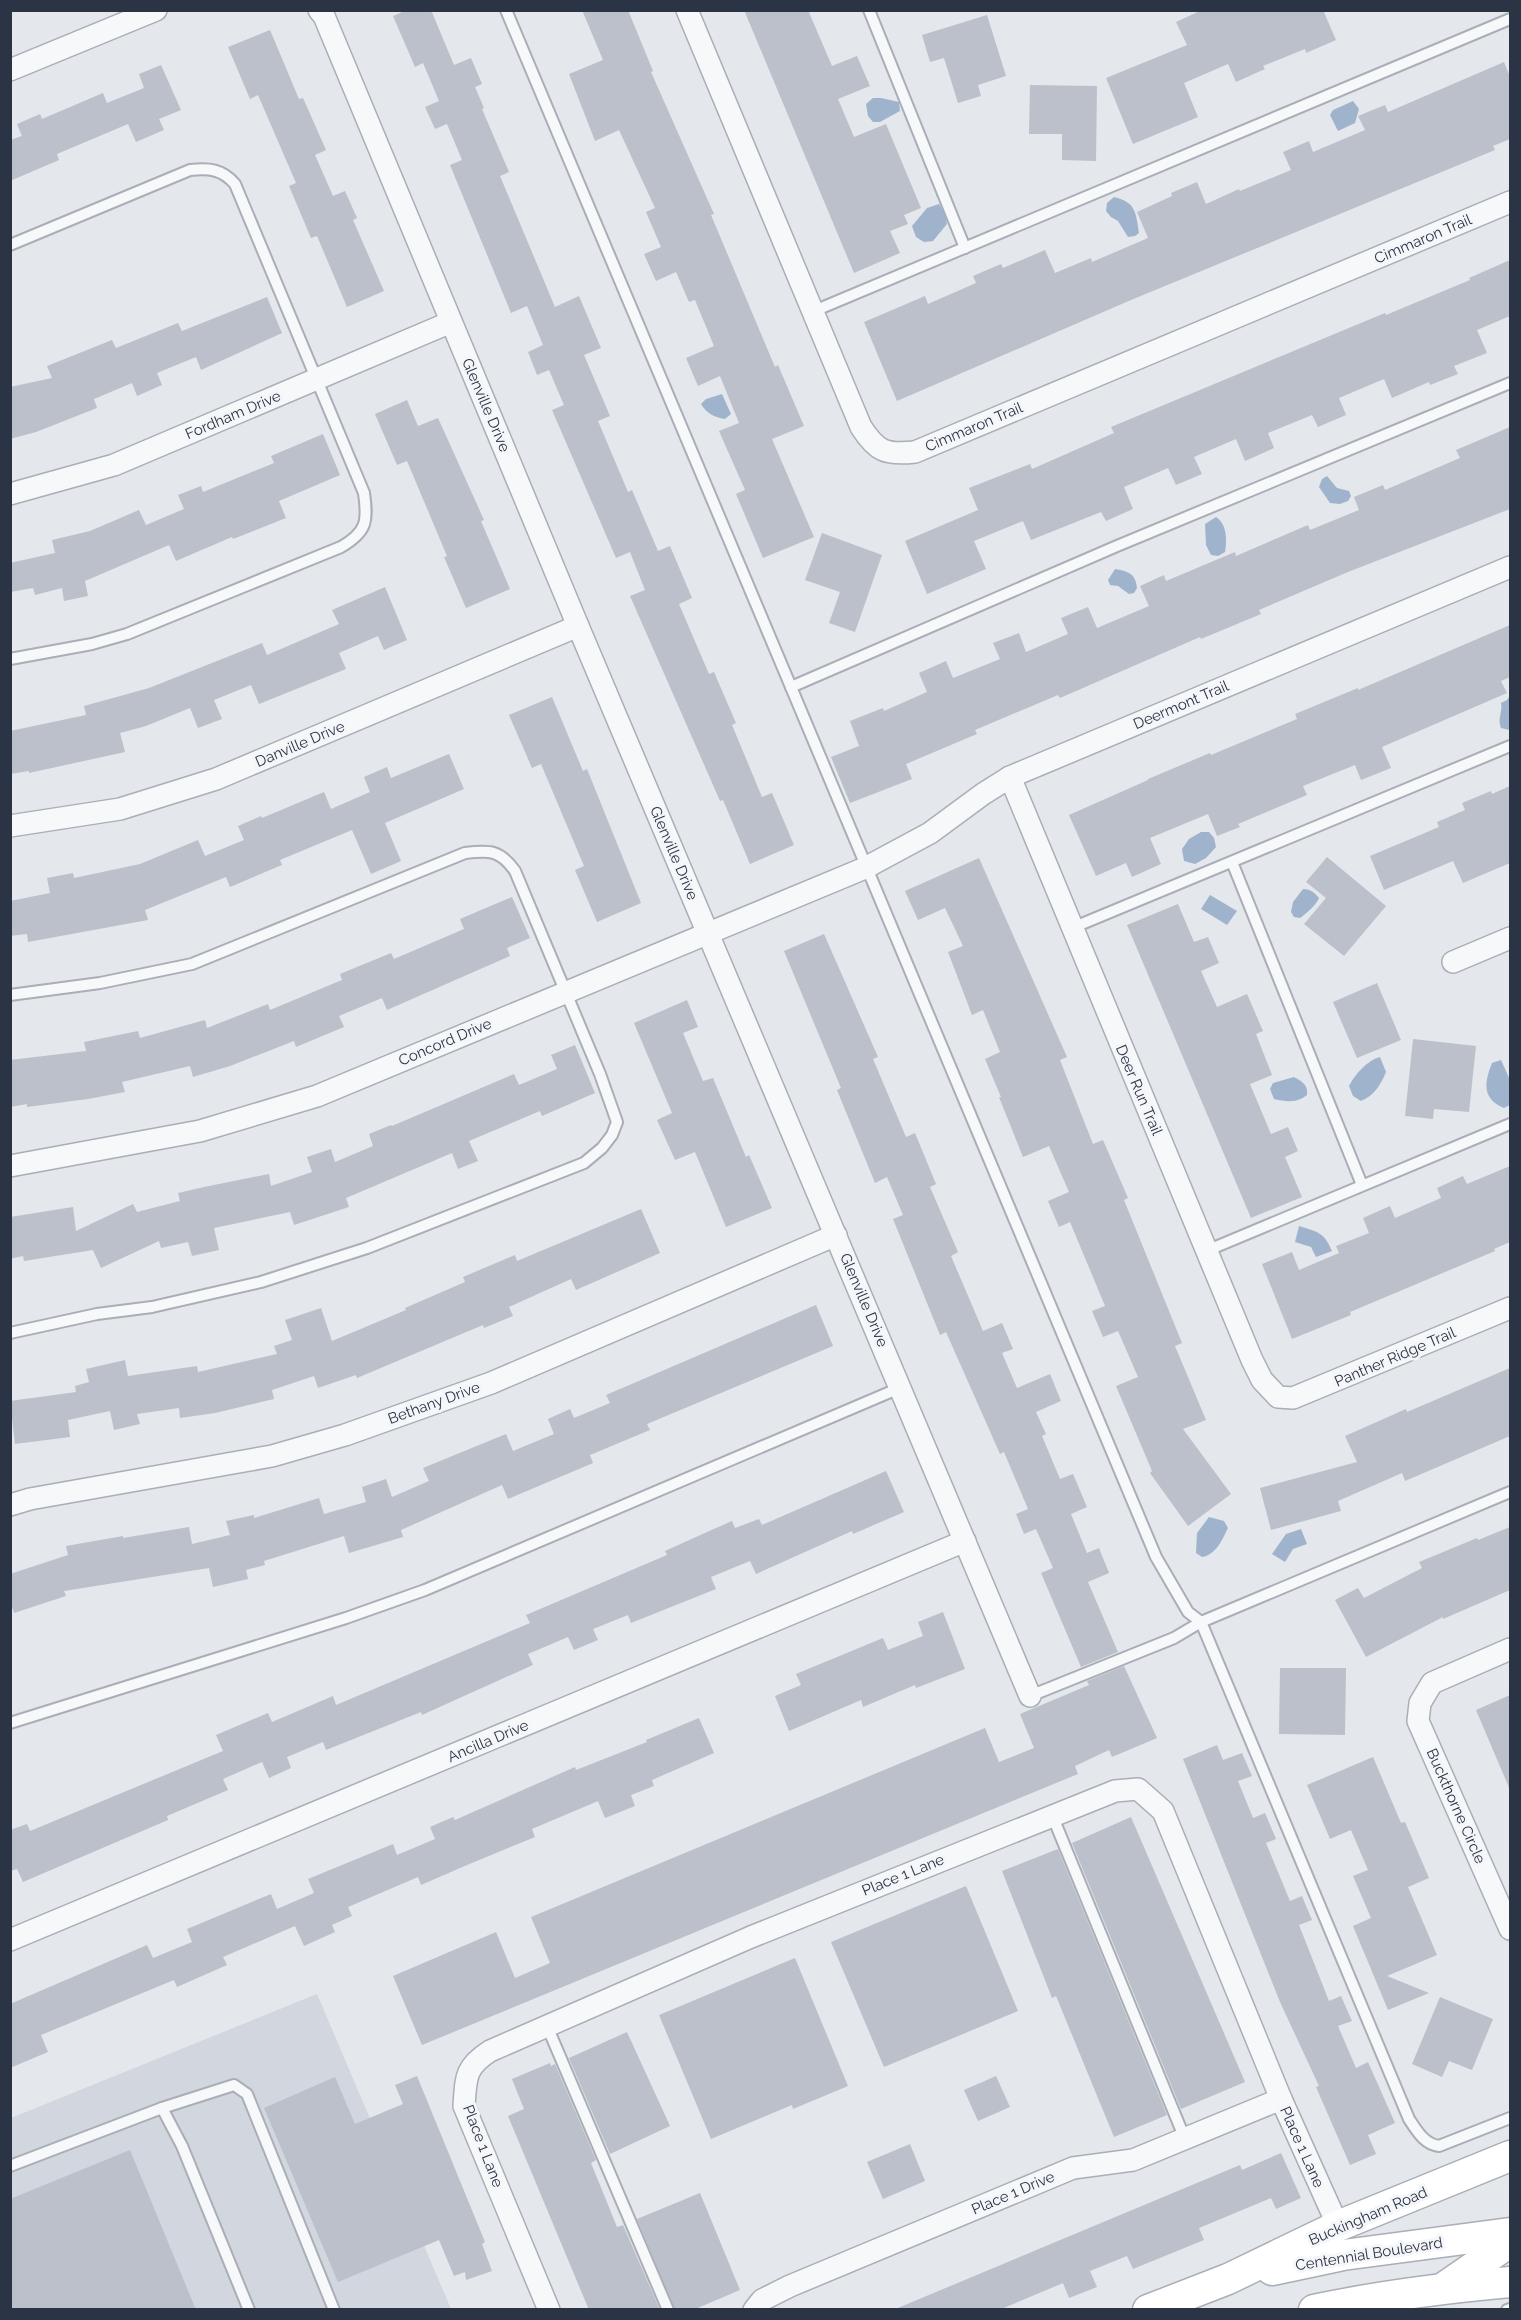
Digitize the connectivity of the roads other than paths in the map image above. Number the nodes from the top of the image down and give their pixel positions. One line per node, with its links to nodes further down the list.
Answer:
1 (156, 10): 7 (street)
2 (319, 10): 12 (street, Glenville Drive)
3 (506, 10): 19 (lane)
4 (687, 10): 11 (street, Cimmaron Trail)
5 (869, 10): 10 (lane)
6 (1510, 19): 10 (lane)
7 (10, 70)
8 (1510, 202): 11 (street, Cimmaron Trail)
9 (10, 245): 13 (lane)
10 (965, 248): 11 (lane)
11 (814, 311)
12 (451, 322): 13 (street, Fordham Drive); 17 (street, Glenville Drive)
13 (316, 380): 15 (street, Fordham Drive); 18 (lane)
14 (1510, 383): 19 (lane)
15 (10, 494)
16 (1510, 567): 21 (street, Deermont Trail)
17 (578, 626): 22 (street, Danville Drive); 26 (street, Glenville Drive)
18 (10, 659)
19 (790, 687): 24 (lane)
20 (1510, 746): 23 (lane)
21 (1010, 777): 24 (street, Deermont Trail); 25 (street, Deer Run Trail)
22 (10, 826)
23 (1232, 862): 25 (lane); 33 (lane)
24 (865, 868): 26 (street, Concord Drive); 43 (lane)
25 (1072, 928): 35 (street, Deer Run Trail)
26 (708, 933): 29 (street, Concord Drive); 34 (street, Glenville Drive)
27 (1510, 938): 28 (street)
28 (1453, 962)
29 (565, 992): 30 (lane); 32 (street, Concord Drive); 37 (lane)
30 (10, 995)
31 (1510, 1124): 33 (lane)
32 (10, 1167)
33 (1362, 1185): 35 (lane)
34 (836, 1235): 38 (street, Glenville Drive); 41 (street, Bethany Drive)
35 (1206, 1251): 39 (street, Deer Run Trail)
36 (1510, 1308): 39 (street, Panther Ridge Trail)
37 (10, 1332)
38 (902, 1387): 42 (street, Glenville Drive); 46 (lane)
39 (1278, 1397)
40 (1510, 1492): 43 (lane)
41 (10, 1505)
42 (965, 1541): 45 (street, Glenville Drive); 49 (street, Ancilla Drive)
43 (1201, 1622): 45 (lane); 53 (lane)
44 (1510, 1649): 48 (street, Buckthorne Circle)
45 (1030, 1696)
46 (10, 1723)
47 (1051, 1815): 50 (street, Place 1 Lane); 51 (street, Place 1 Lane); 54 (lane)
48 (1510, 1929)
49 (10, 1940)
50 (548, 2026): 65 (street, Place 1 Lane); 66 (lane)
51 (1281, 2099): 54 (street, Place 1 Drive); 57 (street, Place 1 Lane)
52 (162, 2108): 56 (lane); 63 (lane); 64 (lane)
53 (1510, 2118)
54 (1185, 2139): 67 (street, Place 1 Drive)
55 (1510, 2156): 57 (main road, Buckingham Road)
56 (10, 2166)
57 (1338, 2226): 60 (main road, Buckingham Road)
58 (1510, 2233): 60 (main road, Centennial Boulevard)
59 (1510, 2242): 62 (main road)
60 (1228, 2279): 68 (main road)
61 (1510, 2282): 62 (main road)
62 (1444, 2288): 69 (main road)
63 (249, 2310)
64 (334, 2310)
65 (549, 2310)
66 (668, 2310)
67 (754, 2310)
68 (1148, 2310)
69 (1314, 2310)

